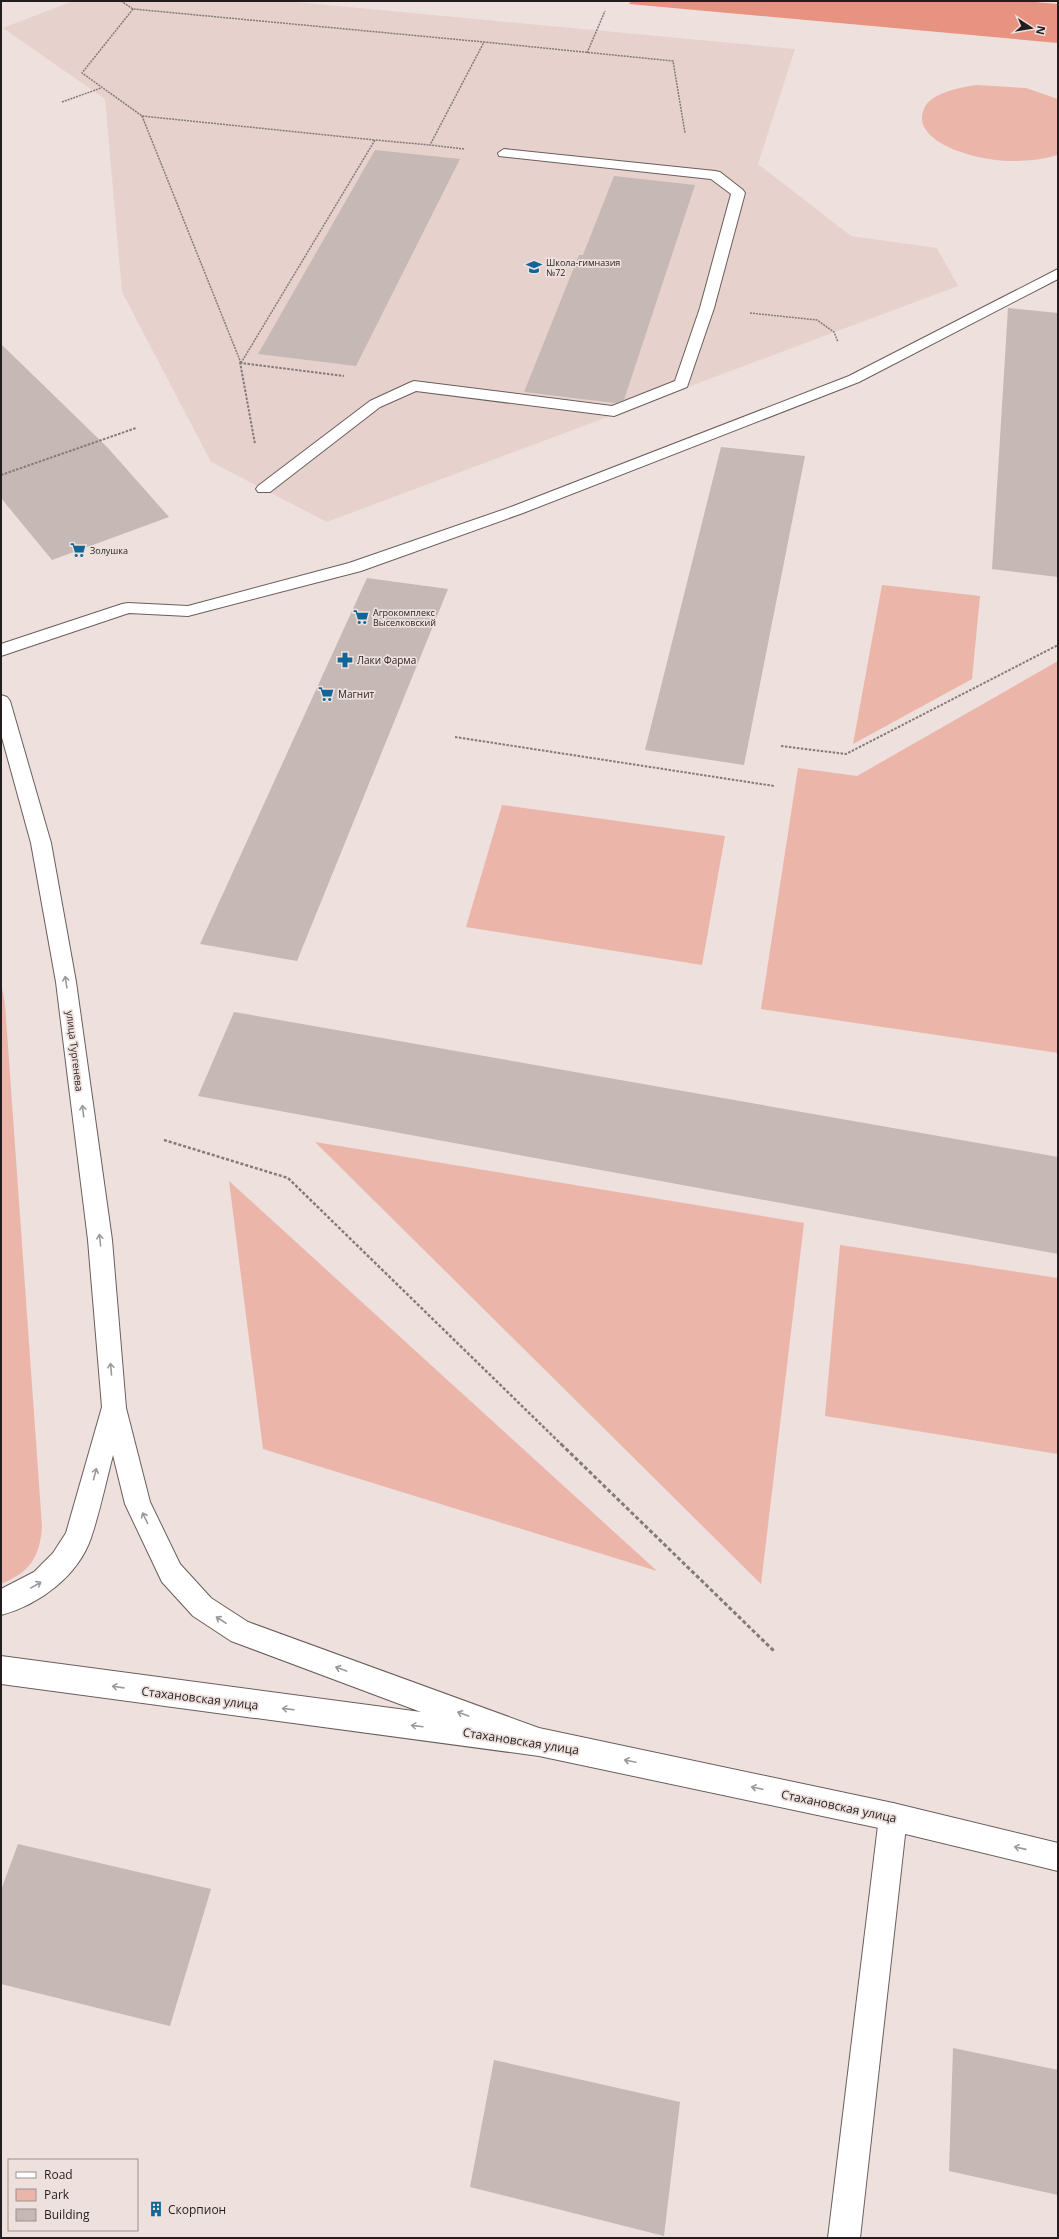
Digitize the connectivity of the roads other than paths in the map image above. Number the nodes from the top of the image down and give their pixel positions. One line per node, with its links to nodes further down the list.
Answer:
1 (504, 153): 3 (main road)
2 (1058, 273): 4 (main road)
3 (264, 489)
4 (1, 650)
5 (1, 701): 6 (main road, улица Тургенева, one-way to 5)
6 (114, 1408): 7 (main road, one-way to 6); 9 (main road, one-way to 6)
7 (1, 1602)
8 (1, 1670): 9 (main road, Стахановская улица, one-way to 8)
9 (539, 1742): 10 (main road, Стахановская улица, one-way to 9)
10 (892, 1818): 11 (main road, Стахановская улица, one-way to 10); 12 (main road)
11 (1058, 1857)
12 (844, 2238)

